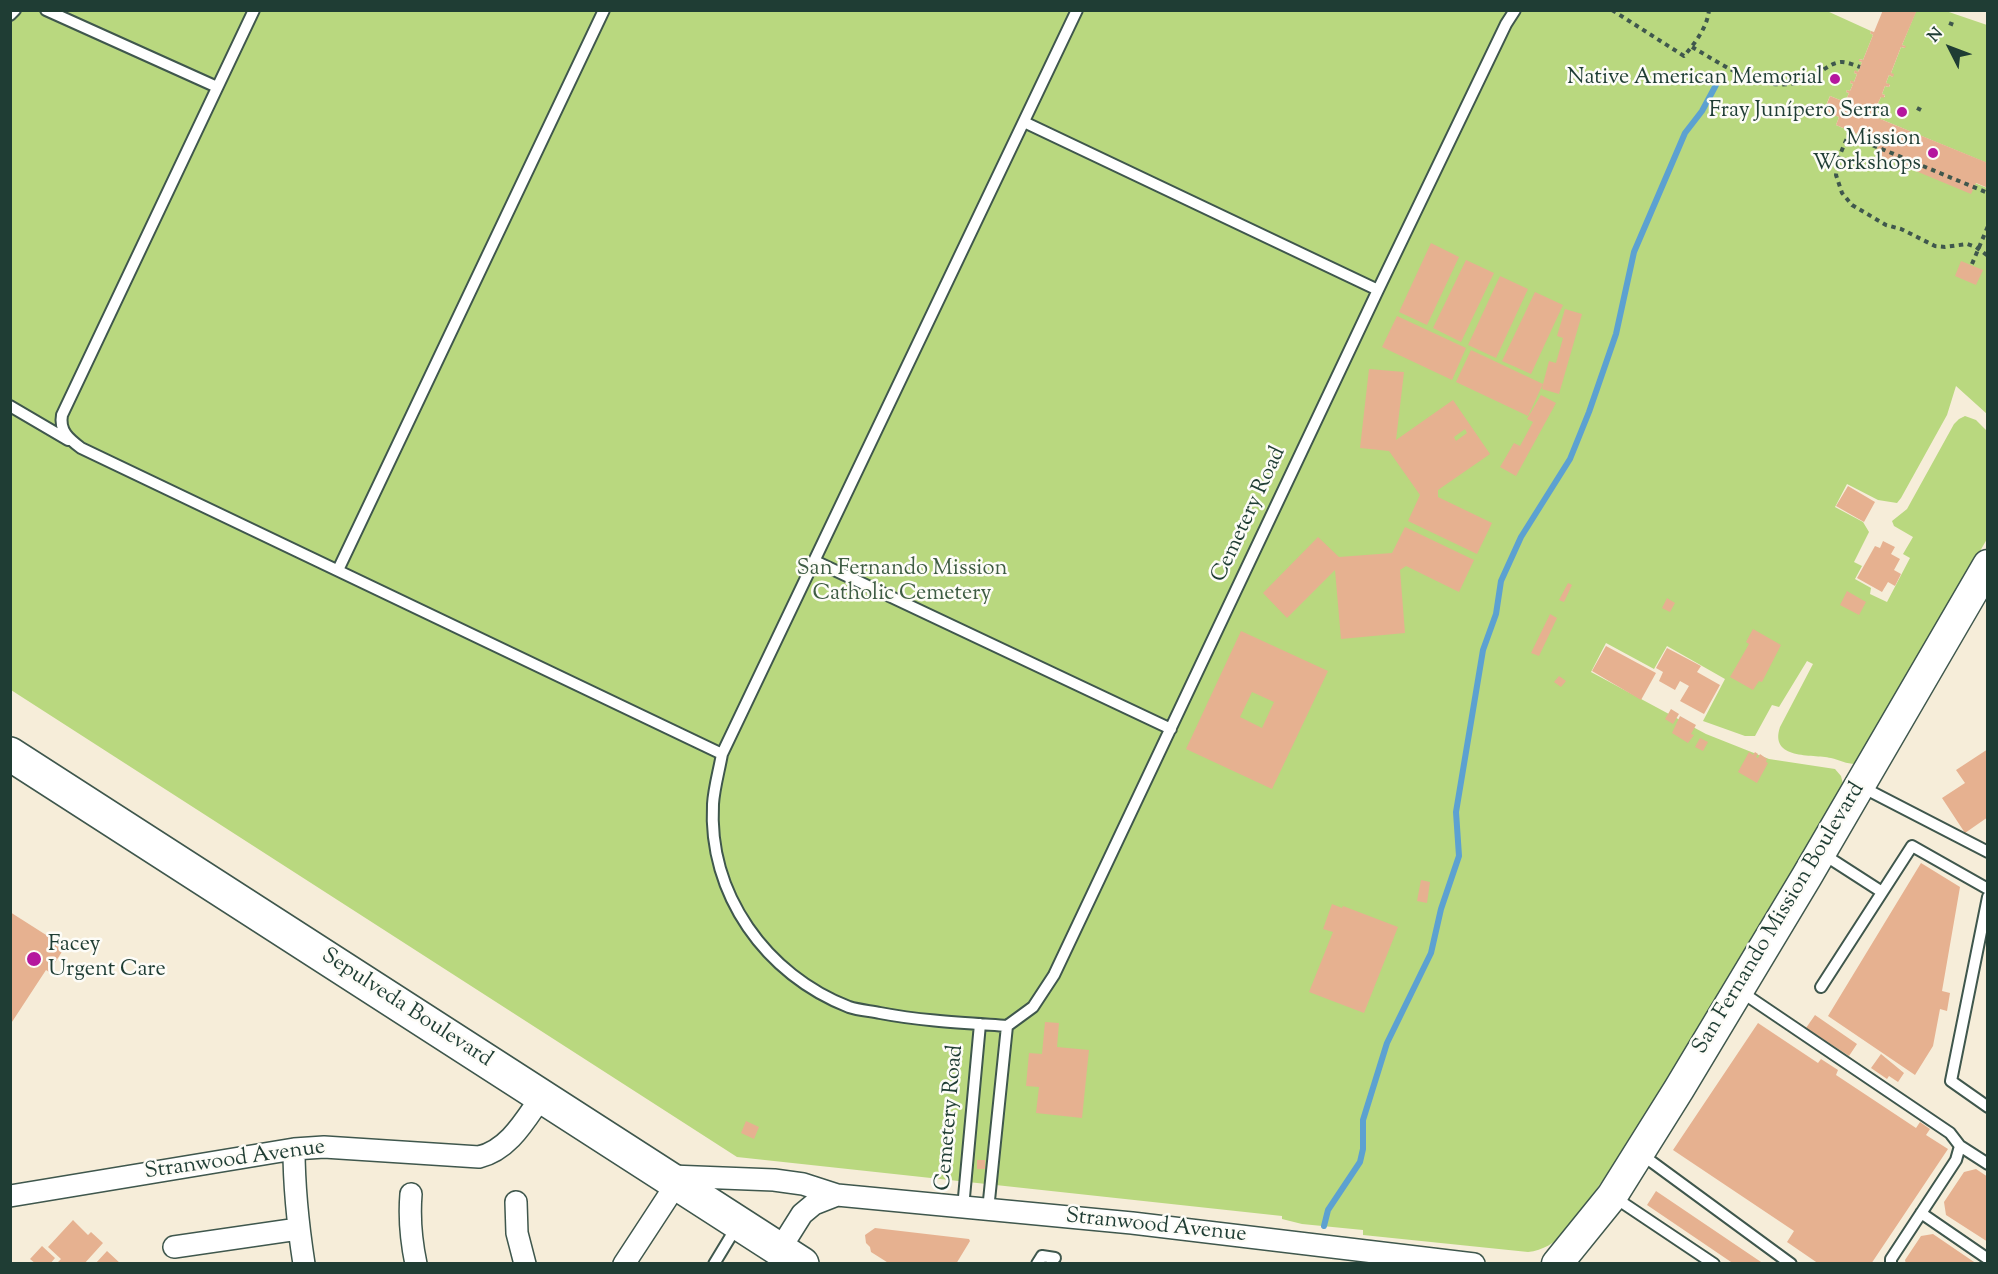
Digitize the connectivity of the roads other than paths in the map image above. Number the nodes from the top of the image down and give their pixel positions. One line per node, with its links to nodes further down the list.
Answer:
1 (15, 10): 7 (lane)
2 (46, 10): 8 (lane)
3 (254, 10): 8 (lane)
4 (604, 10): 15 (lane)
5 (1077, 10): 9 (lane)
6 (1515, 10): 10 (lane, Cemetery Road)
7 (10, 15)
8 (217, 87): 12 (lane)
9 (1024, 122): 10 (lane); 13 (lane)
10 (1378, 290): 18 (lane, Cemetery Road)
11 (10, 406): 12 (lane)
12 (81, 448): 15 (lane)
13 (815, 561): 18 (lane); 20 (lane)
14 (1988, 565): 17 (main road, San Fernando Mission Boulevard)
15 (338, 570): 20 (lane)
16 (1988, 605): 17 (main road)
17 (1908, 702): 21 (main road, San Fernando Mission Boulevard)
18 (1171, 729): 30 (lane, Cemetery Road)
19 (10, 754): 31 (main road, Sepulveda Boulevard)
20 (722, 754): 29 (lane)
21 (1859, 785): 22 (lane); 23 (main road, San Fernando Mission Boulevard)
22 (1988, 852)
23 (1821, 853): 25 (lane); 28 (main road, San Fernando Mission Boulevard)
24 (1988, 889): 25 (lane)
25 (1882, 892): 27 (lane)
26 (1988, 897): 32 (lane)
27 (1821, 987)
28 (1738, 990): 33 (lane); 35 (main road, San Fernando Mission Boulevard)
29 (980, 1024): 30 (lane, Cemetery Road); 43 (lane, Cemetery Road)
30 (1007, 1026): 44 (lane, Cemetery Road)
31 (542, 1096): 34 (street, Stranwood Avenue); 37 (main road, Sepulveda Boulevard)
32 (1988, 1107)
33 (1960, 1146): 36 (lane); 45 (lane)
34 (294, 1149): 40 (street, Stranwood Avenue); 47 (street)
35 (1639, 1153): 41 (main road, San Fernando Mission Boulevard); 61 (lane)
36 (1988, 1164)
37 (671, 1179): 39 (street, Stranwood Avenue); 46 (main road, Sepulveda Boulevard); 55 (street)
38 (411, 1194): 53 (street)
39 (837, 1195): 43 (street, Stranwood Avenue); 49 (street)
40 (10, 1196)
41 (1612, 1196): 59 (main road, San Fernando Mission Boulevard); 60 (lane)
42 (516, 1203): 54 (street)
43 (963, 1208): 44 (street, Stranwood Avenue)
44 (988, 1210): 58 (street, Stranwood Avenue)
45 (1921, 1213): 51 (lane); 62 (lane)
46 (739, 1223): 49 (main road, Sepulveda Boulevard); 56 (lane)
47 (298, 1229): 48 (street); 52 (street)
48 (174, 1247)
49 (791, 1256)
50 (1055, 1258): 57 (lane)
51 (1988, 1259)
52 (304, 1263)
53 (416, 1263)
54 (525, 1263)
55 (624, 1263)
56 (714, 1263)
57 (1037, 1263)
58 (1474, 1263)
59 (1557, 1263)
60 (1714, 1263)
61 (1791, 1263)
62 (1890, 1263)

